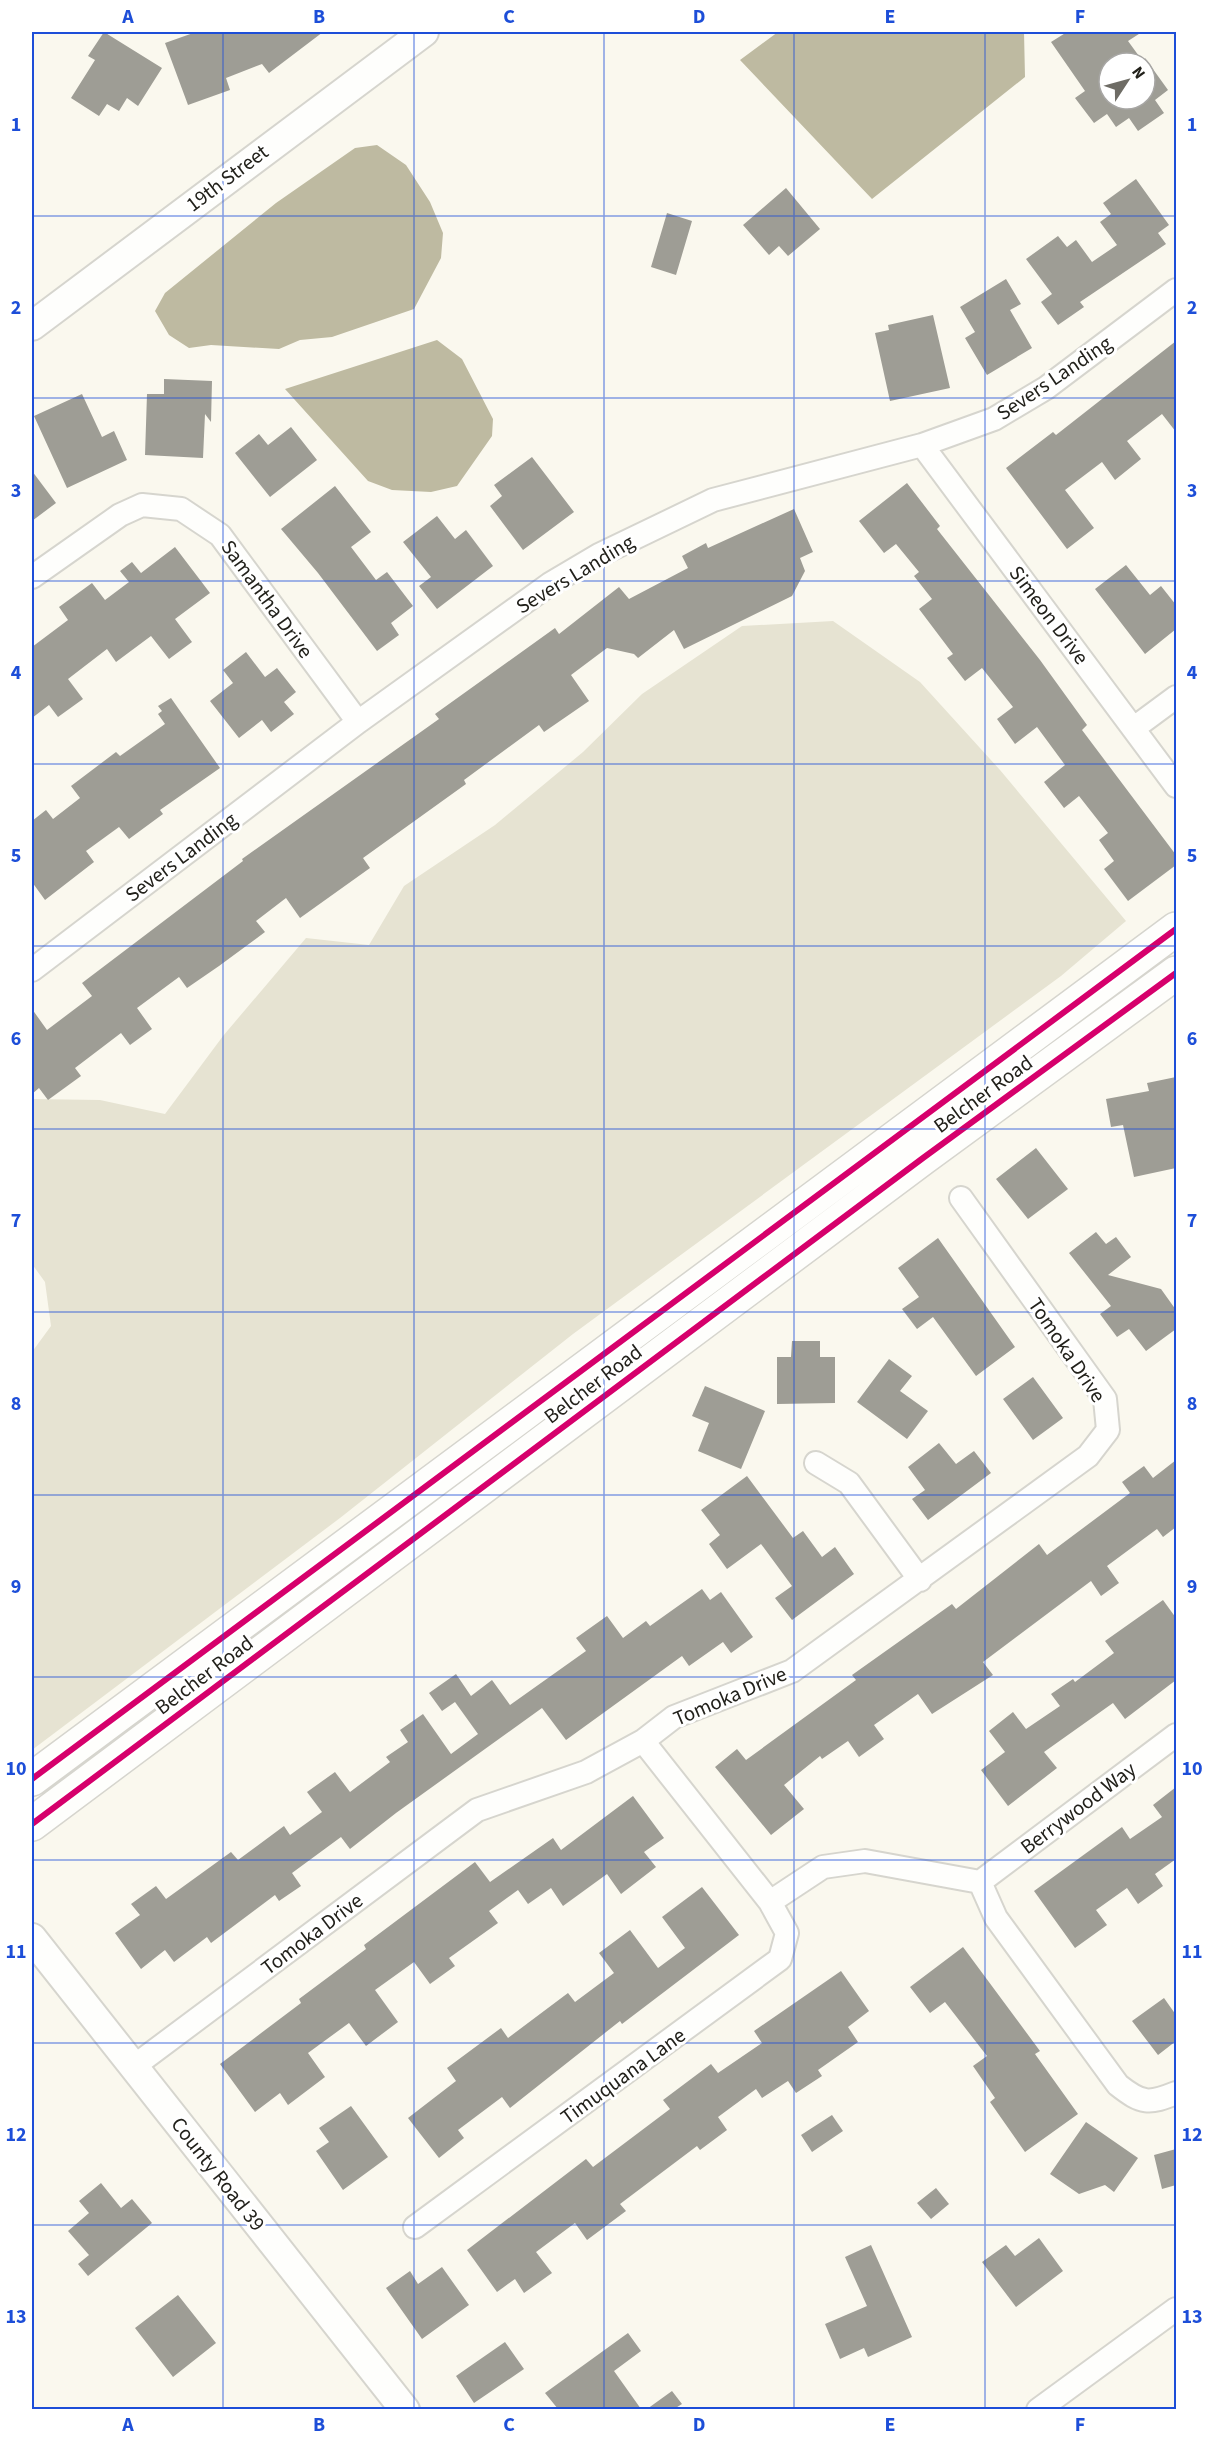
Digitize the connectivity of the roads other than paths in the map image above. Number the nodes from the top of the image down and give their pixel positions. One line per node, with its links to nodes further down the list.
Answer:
1 (424, 32): 3 (street, 19th Street)
2 (1176, 290): 4 (street, Severs Landing)
3 (32, 326)
4 (922, 445): 7 (street, Severs Landing); 8 (street, Simeon Drive)
5 (32, 577): 7 (street, Samantha Drive)
6 (1176, 697): 8 (street)
7 (358, 722): 11 (street, Severs Landing)
8 (1134, 728): 9 (street, Simeon Drive)
9 (1176, 786)
10 (1176, 929): 18 (main road, Belcher Road)
11 (32, 969)
12 (1176, 973): 19 (main road, Belcher Road)
13 (960, 1198): 15 (street, Tomoka Drive)
14 (816, 1463): 15 (street)
15 (920, 1580): 17 (street, Tomoka Drive)
16 (1176, 1735): 20 (street, Berrywood Way)
17 (643, 1741): 21 (street, Timuquana Lane); 23 (street, Tomoka Drive)
18 (32, 1779)
19 (32, 1824)
20 (980, 1882): 21 (street); 24 (street)
21 (770, 1902): 25 (street, Timuquana Lane)
22 (32, 1938): 23 (street, County Road 39)
23 (133, 2067): 27 (street, County Road 39)
24 (1176, 2093)
25 (415, 2228)
26 (1176, 2309): 28 (street)
27 (405, 2409)
28 (1038, 2409)

